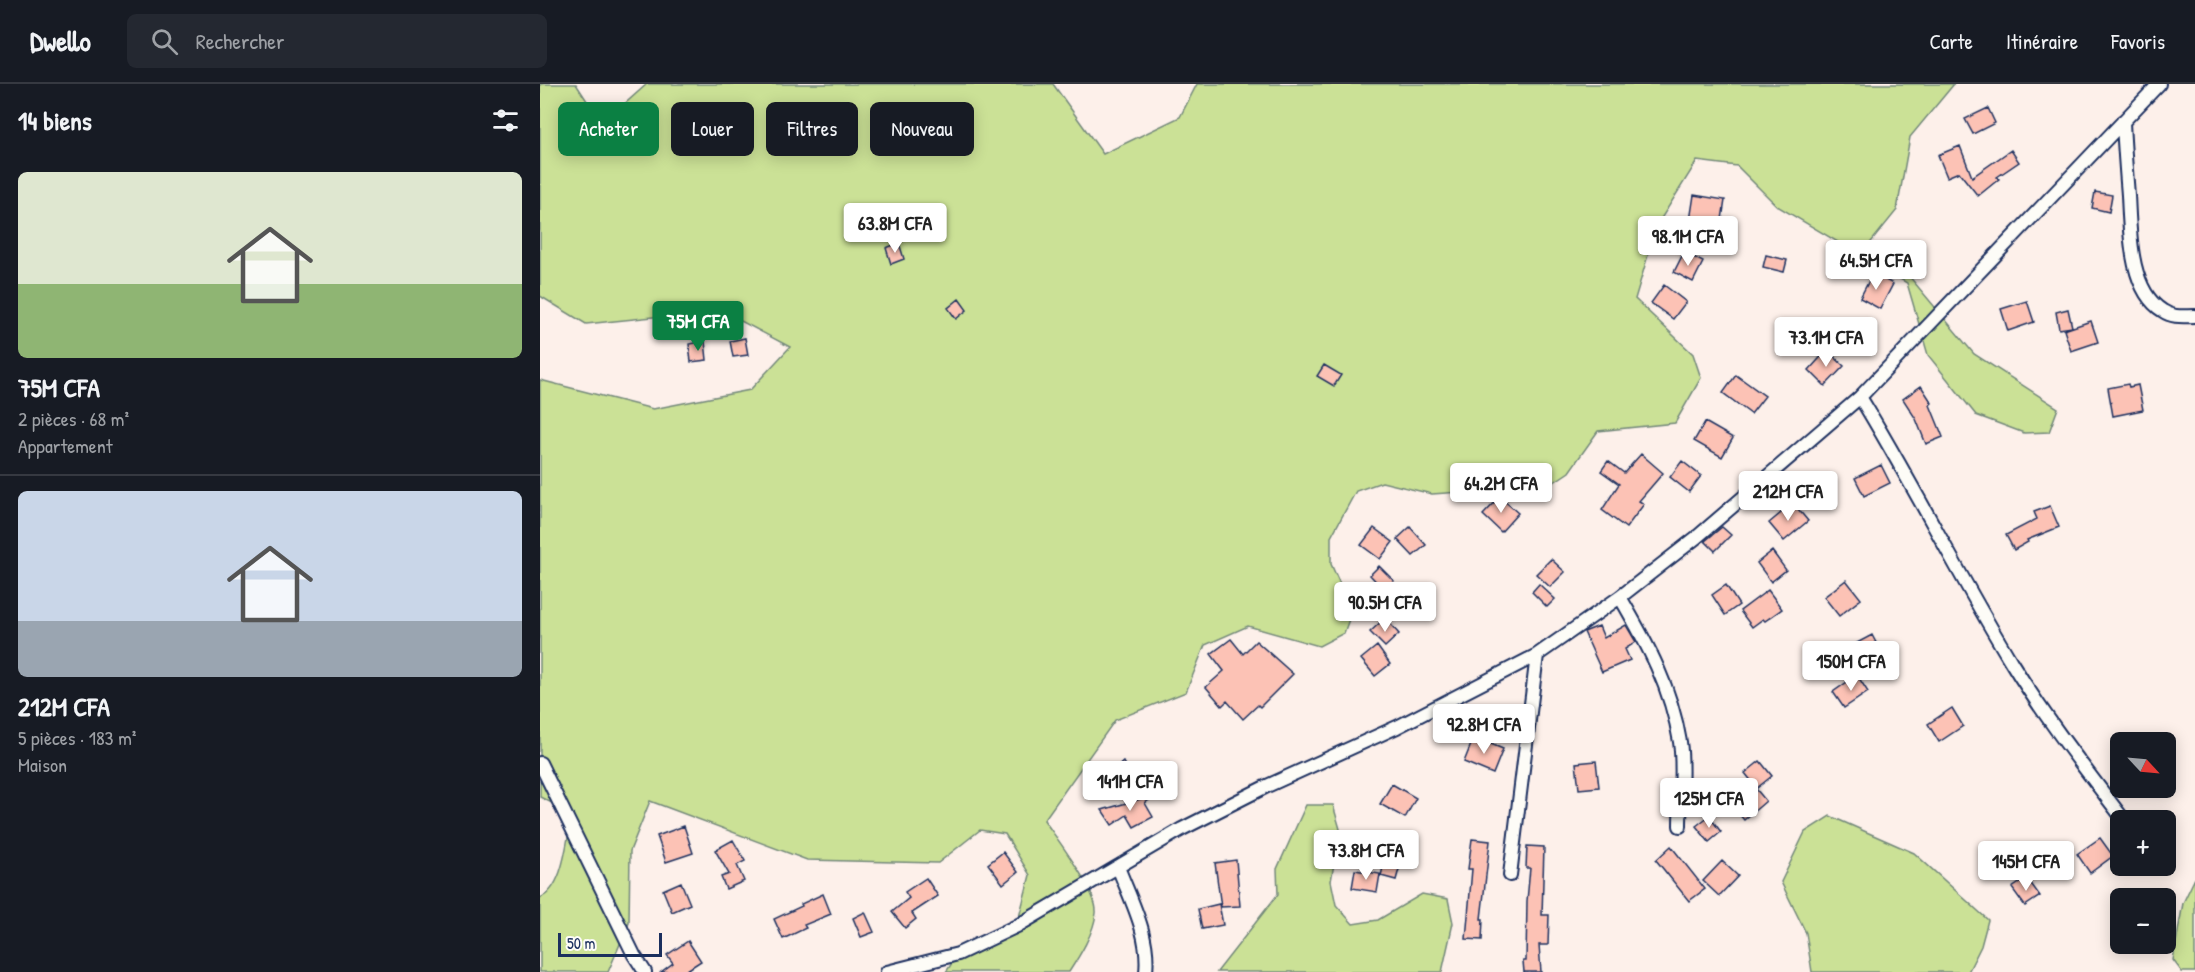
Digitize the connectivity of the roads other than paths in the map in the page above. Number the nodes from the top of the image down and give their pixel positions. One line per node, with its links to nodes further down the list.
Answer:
1 (2159, 84): 2 (street)
2 (2123, 121): 3 (street); 4 (street)
3 (2195, 316)
4 (1860, 397): 5 (street); 8 (street)
5 (1620, 597): 6 (street); 9 (street)
6 (1537, 655): 10 (street); 11 (street)
7 (540, 763): 12 (street)
8 (2116, 810)
9 (1680, 826)
10 (1118, 867): 13 (street); 14 (street)
11 (1510, 875)
12 (645, 972)
13 (887, 972)
14 (1146, 972)

